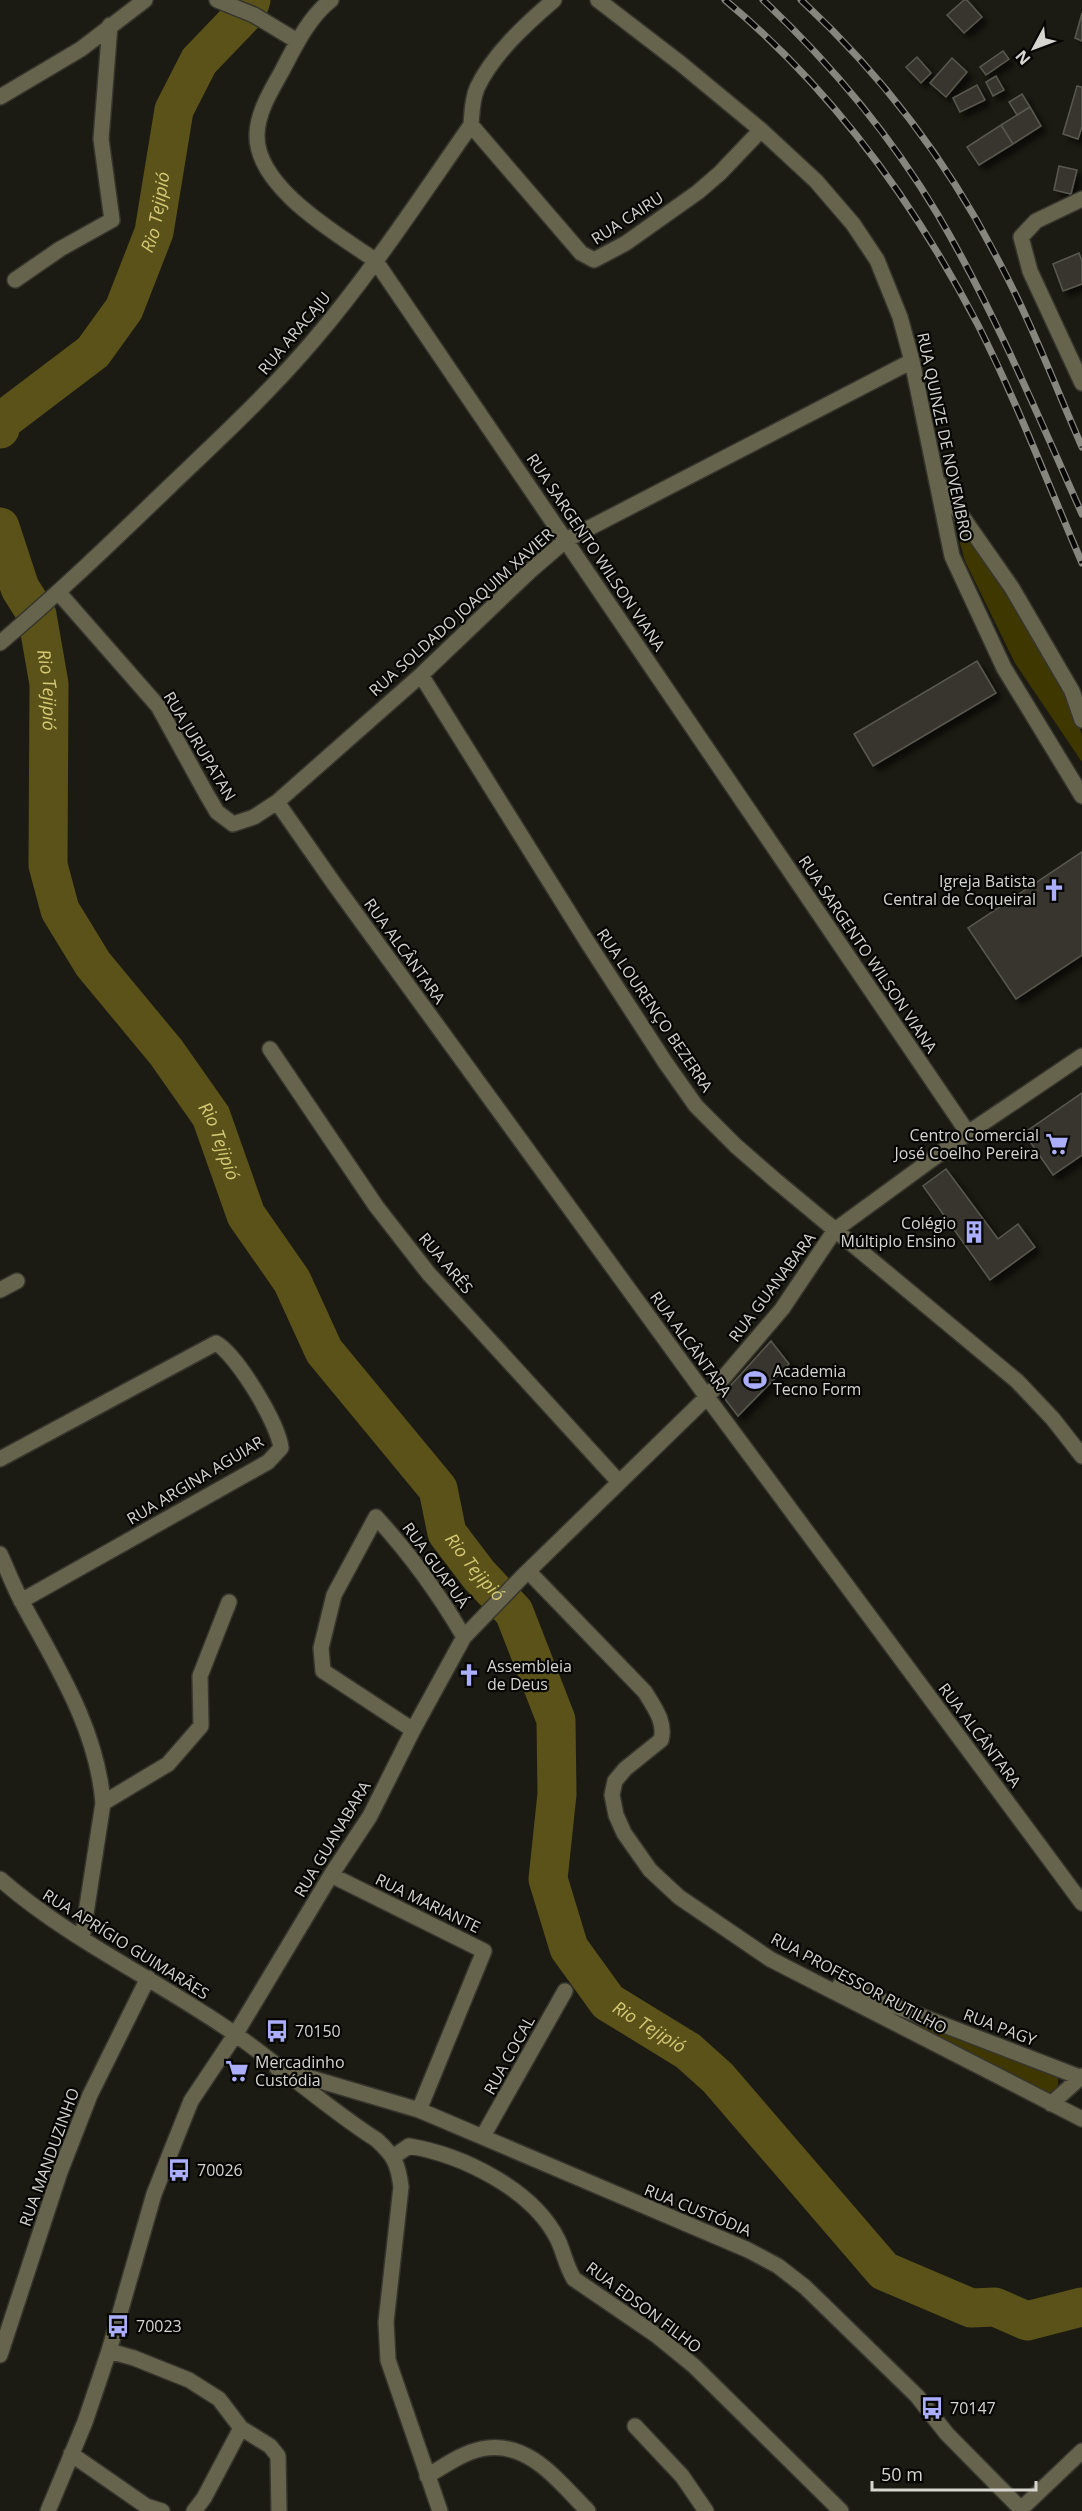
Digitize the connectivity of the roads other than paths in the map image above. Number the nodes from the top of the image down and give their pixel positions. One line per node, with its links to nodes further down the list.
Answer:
1 (144, 0): 6 (street)
2 (217, 0): 7 (street)
3 (554, 0): 9 (street, RUA ARACAJU)
4 (598, 0): 10 (street, RUA QUINZE DE NOVEMBRO)
5 (328, 3): 7 (street, RUA SARGENTO WILSON VIANA)
6 (110, 25): 8 (street); 13 (street)
7 (297, 41): 12 (street, RUA SARGENTO WILSON VIANA)
8 (0, 98)
9 (471, 125): 10 (street, RUA CAIRU); 12 (street, RUA ARACAJU)
10 (761, 130): 14 (street, RUA QUINZE DE NOVEMBRO)
11 (1082, 199): 15 (street)
12 (375, 261): 17 (street, RUA SARGENTO WILSON VIANA); 18 (street, RUA ARACAJU)
13 (15, 280)
14 (912, 361): 16 (street, RUA QUINZE DE NOVEMBRO); 17 (street, RUA SOLDADO JOAQUIM XAVIER)
15 (1082, 383)
16 (935, 477): 21 (street); 22 (street, RUA QUINZE DE NOVEMBRO)
17 (566, 540): 20 (street, RUA SOLDADO JOAQUIM XAVIER); 26 (street, RUA SARGENTO WILSON VIANA)
18 (57, 594): 19 (street, RUA ARACAJU); 23 (street, RUA JURUPATAN)
19 (0, 643)
20 (421, 675): 23 (street, RUA SOLDADO JOAQUIM XAVIER); 27 (street, RUA LOURENÇO BEZERRA)
21 (1082, 720)
22 (1082, 796)
23 (277, 802): 30 (street, RUA ALCÂNTARA)
24 (270, 1049): 33 (street, RUA ARÊS)
25 (1082, 1056): 26 (street, RUA GUANABARA)
26 (968, 1133): 27 (street, RUA GUANABARA)
27 (835, 1230): 30 (street, RUA GUANABARA); 31 (street, RUA LOURENÇO BEZERRA)
28 (17, 1281): 29 (street)
29 (0, 1290)
30 (707, 1397): 33 (street, RUA GUANABARA); 43 (street, RUA ALCÂNTARA)
31 (1082, 1456)
32 (0, 1459): 36 (street, RUA ARGINA AGUIAR)
33 (619, 1482): 35 (street, RUA GUANABARA)
34 (0, 1554): 36 (street)
35 (525, 1574): 38 (street, RUA GUANABARA); 45 (street, RUA PROFESSOR RUTILHO)
36 (21, 1601): 40 (street)
37 (229, 1602): 40 (street)
38 (469, 1633): 39 (street, RUA GUANABARA); 39 (street, RUA GUAPUÁ)
39 (413, 1730): 41 (street, RUA GUANABARA)
40 (103, 1803): 44 (street)
41 (331, 1875): 48 (street, RUA GUANABARA); 52 (street, RUA MARIANTE)
42 (0, 1879): 44 (street, RUA APRÍGIO GUIMARÃES)
43 (1082, 1904)
44 (82, 1939): 46 (street, RUA APRÍGIO GUIMARÃES)
45 (770, 1959): 50 (street, RUA PAGY); 51 (street, RUA PROFESSOR RUTILHO)
46 (148, 1978): 48 (street, RUA APRÍGIO GUIMARÃES); 57 (street, RUA MANDUZINHO)
47 (565, 1990): 54 (street, RUA COCAL)
48 (235, 2035): 49 (street, RUA APRÍGIO GUIMARÃES); 56 (street, RUA GUANABARA)
49 (277, 2068): 52 (street, RUA CUSTÓDIA); 55 (street, RUA APRÍGIO GUIMARÃES)
50 (1082, 2077): 51 (street)
51 (1051, 2104): 53 (street, RUA PROFESSOR RUTILHO)
52 (419, 2110): 54 (street, RUA CUSTÓDIA)
53 (1082, 2119)
54 (483, 2136): 64 (street, RUA CUSTÓDIA)
55 (393, 2157): 62 (street); 71 (street, RUA EDSON FILHO)
56 (109, 2351): 59 (street); 61 (street, RUA GUANABARA)
57 (0, 2355)
58 (635, 2426): 70 (street)
59 (241, 2428): 63 (street); 67 (street)
60 (1082, 2451): 64 (street)
61 (71, 2454): 65 (street, RUA GUANABARA); 66 (street)
62 (427, 2476): 68 (street); 69 (street)
63 (277, 2507)
64 (1022, 2510)
65 (48, 2511)
66 (162, 2511)
67 (194, 2511)
68 (440, 2511)
69 (588, 2511)
70 (706, 2511)
71 (841, 2511)

